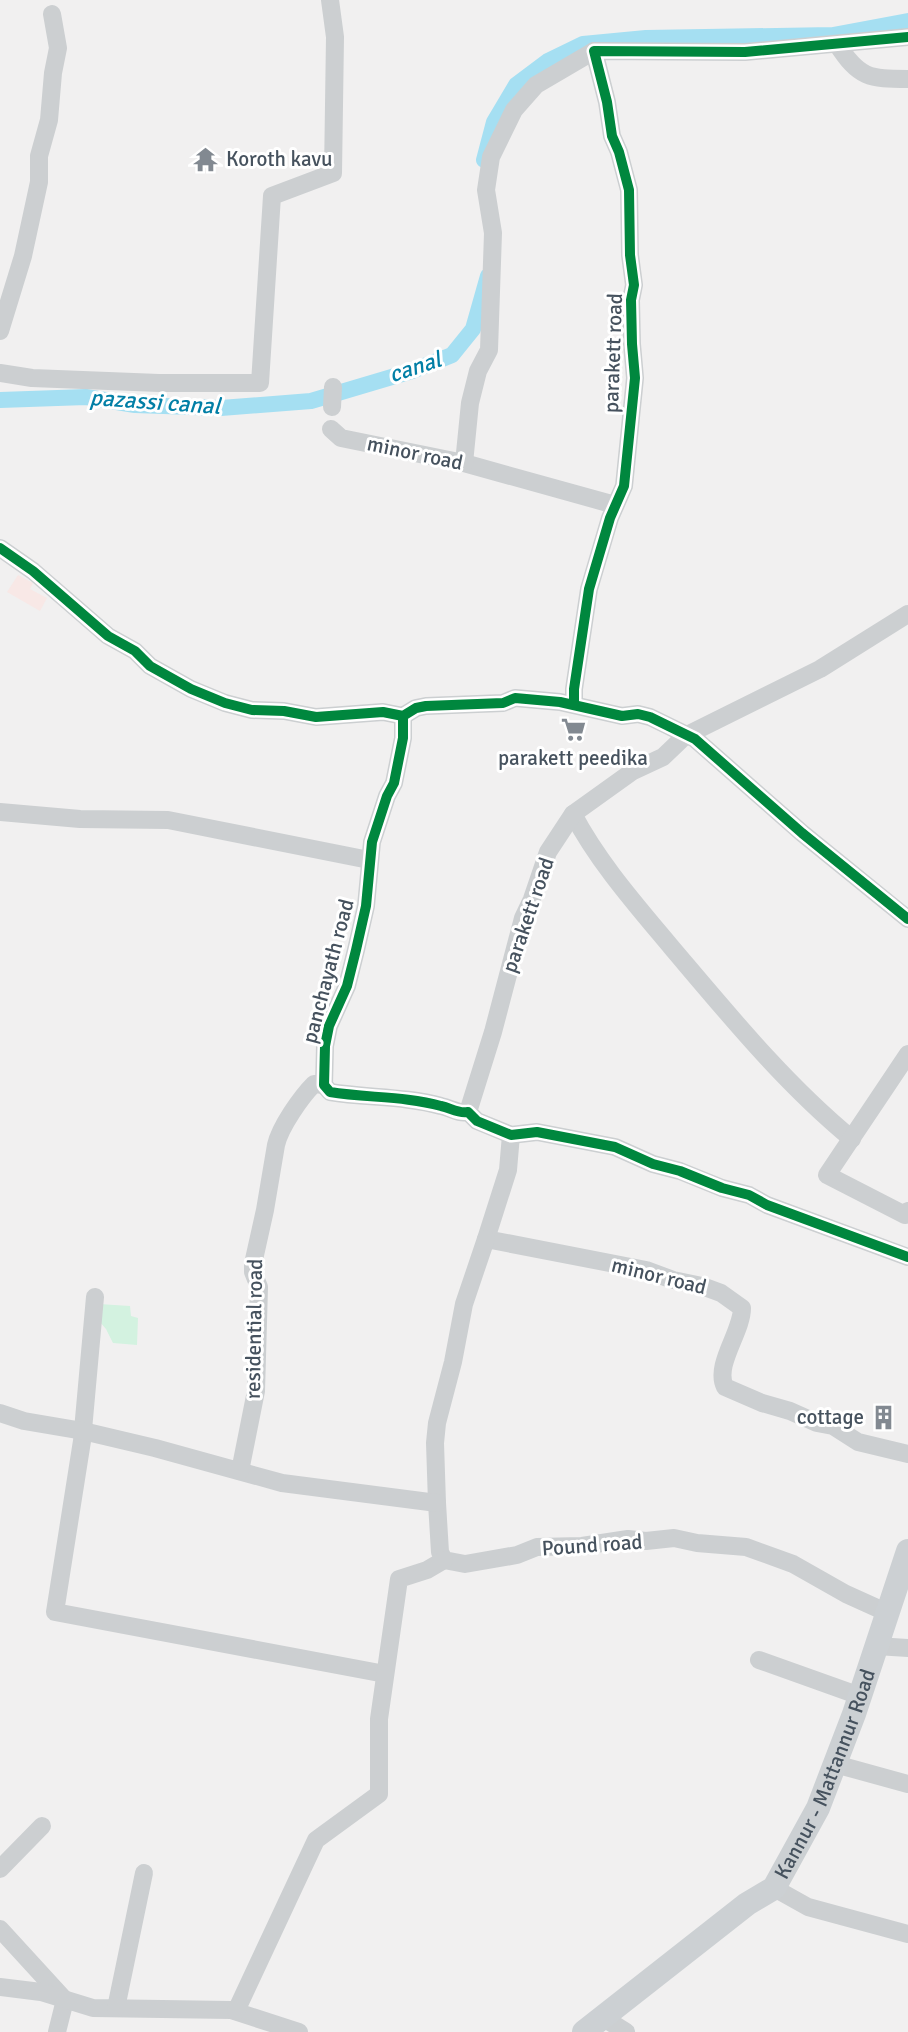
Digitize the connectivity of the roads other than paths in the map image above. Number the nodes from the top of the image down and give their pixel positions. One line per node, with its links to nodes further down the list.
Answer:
1 (330, 0): 8 (street)
2 (52, 15): 7 (street)
3 (908, 37): 4 (street)
4 (837, 44): 5 (street); 6 (street)
5 (594, 51): 12 (street); 13 (street, parakett road)
6 (908, 79)
7 (0, 331)
8 (0, 373)
9 (333, 387): 10 (street)
10 (332, 407)
11 (331, 429): 12 (street, minor road)
12 (464, 463): 13 (street, minor road)
13 (615, 505): 16 (street, parakett road)
14 (0, 548): 17 (street)
15 (908, 614): 18 (street, parakett road)
16 (573, 703): 17 (street); 18 (street)
17 (402, 716): 21 (street, panchayath road)
18 (685, 736): 20 (street, parakett road); 22 (street)
19 (0, 812): 21 (street)
20 (573, 814): 25 (street, parakett road); 27 (street)
21 (369, 860): 24 (street, panchayath road)
22 (908, 919)
23 (908, 1054): 27 (street)
24 (324, 1085): 25 (street); 35 (street, residential road)
25 (468, 1112): 26 (street)
26 (511, 1135): 29 (street); 30 (street)
27 (852, 1139): 28 (street)
28 (908, 1211)
29 (486, 1239): 34 (street, minor road); 36 (street)
30 (908, 1257)
31 (94, 1297): 33 (street)
32 (0, 1413): 33 (street)
33 (83, 1431): 35 (street); 43 (street)
34 (908, 1454)
35 (240, 1471): 36 (street)
36 (437, 1503): 38 (street)
37 (908, 1551): 39 (main road, Kannur - Mattannur Road)
38 (444, 1560): 39 (street, Pound road); 43 (street)
39 (888, 1613): 40 (main road, Kannur - Mattannur Road)
40 (876, 1646): 41 (street); 44 (main road, Kannur - Mattannur Road)
41 (908, 1648)
42 (760, 1660): 44 (street)
43 (386, 1674): 56 (street)
44 (860, 1696): 45 (main road, Kannur - Mattannur Road)
45 (835, 1763): 46 (street); 50 (main road, Kannur - Mattannur Road)
46 (908, 1784)
47 (42, 1826): 48 (street)
48 (0, 1869)
49 (144, 1873): 55 (street)
50 (774, 1888): 52 (street); 57 (main road, Kannur - Mattannur Road)
51 (0, 1929): 54 (street)
52 (908, 1934)
53 (0, 1987): 54 (street)
54 (65, 2000): 55 (street); 58 (street)
55 (116, 2008): 56 (street)
56 (236, 2011): 59 (street)
57 (593, 2025): 60 (street)
58 (57, 2032)
59 (299, 2032)
60 (626, 2032)

